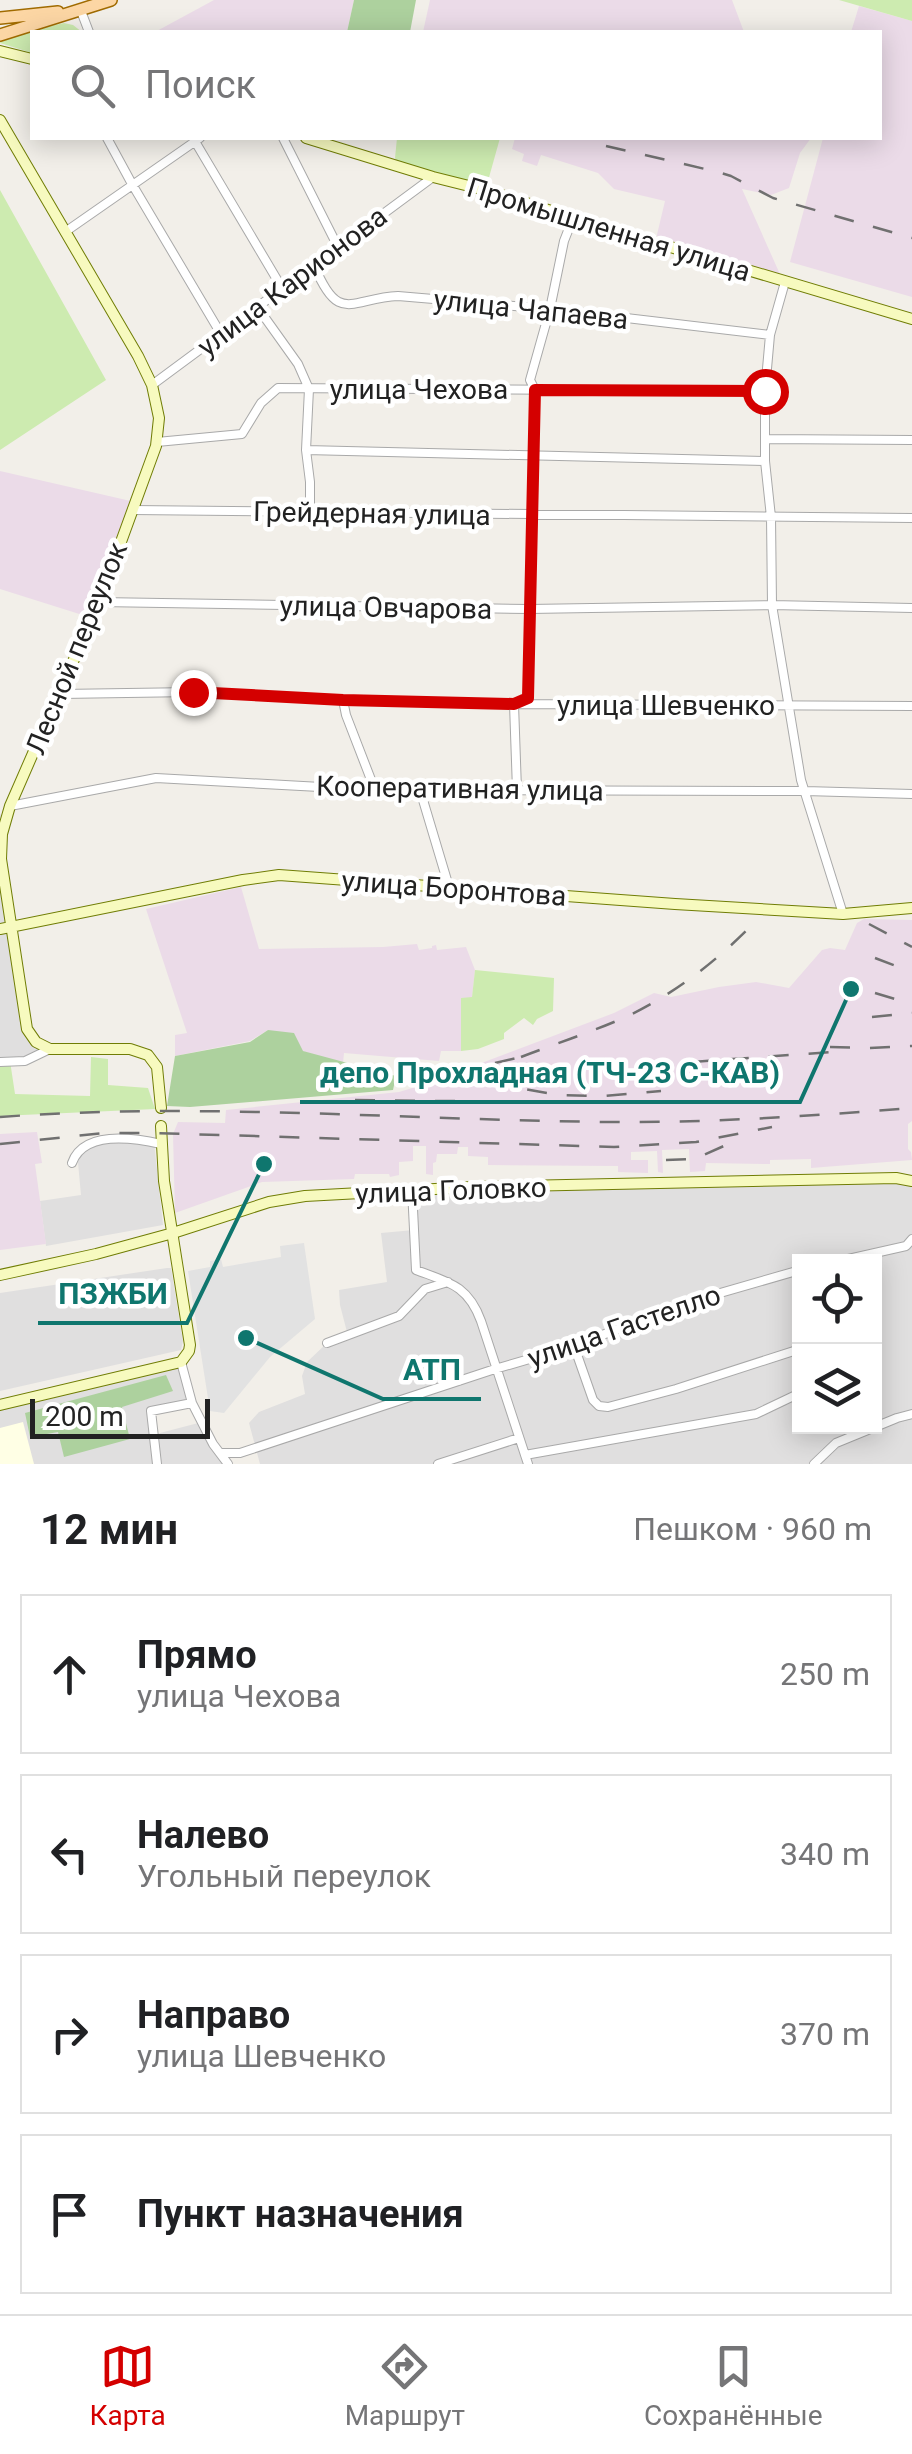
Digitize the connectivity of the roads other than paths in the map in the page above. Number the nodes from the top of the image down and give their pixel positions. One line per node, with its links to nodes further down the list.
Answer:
1 (111, 0): 2 (main road)
2 (79, 11): 3 (main road); 4 (street); 5 (main road)
3 (0, 18)
4 (88, 30)
5 (0, 35)
6 (0, 51): 7 (main road)
7 (30, 58)
8 (0, 120): 17 (main road, Лесной переулок)
9 (108, 140): 15 (street)
10 (195, 140): 15 (street)
11 (197, 140): 21 (street)
12 (284, 140): 18 (street)
13 (313, 140): 14 (main road, Промышленная улица)
14 (433, 177): 16 (main road, Промышленная улица); 18 (street, улица Карионова)
15 (132, 184): 17 (street); 25 (street)
16 (572, 218): 20 (main road, Промышленная улица); 23 (street)
17 (65, 232): 27 (main road, Лесной переулок)
18 (338, 247): 19 (street, улица Карионова)
19 (314, 264): 21 (street, улица Карионова); 23 (street, улица Чапаева)
20 (785, 282): 24 (main road, Промышленная улица); 26 (street)
21 (282, 288): 22 (street, улица Карионова)
22 (258, 308): 25 (street, улица Карионова); 28 (street)
23 (550, 309): 26 (street, улица Чапаева); 29 (street)
24 (912, 319)
25 (221, 334): 27 (street, улица Карионова)
26 (770, 335): 30 (street)
27 (152, 384): 33 (main road, Лесной переулок)
28 (309, 389): 29 (street, улица Чехова); 33 (street, улица Чехова); 34 (street)
29 (535, 390): 30 (street, улица Чехова); 35 (street)
30 (765, 391): 31 (street)
31 (765, 439): 32 (street); 36 (street)
32 (912, 440)
33 (157, 442): 37 (main road, Лесной переулок)
34 (306, 450): 35 (street); 38 (street)
35 (532, 457): 36 (street); 39 (street)
36 (765, 461): 40 (street)
37 (132, 510): 38 (street, Грейдерная улица); 42 (main road, Лесной переулок)
38 (310, 512): 39 (street, Грейдерная улица)
39 (531, 514): 40 (street, Грейдерная улица); 45 (street)
40 (771, 517): 41 (street, Грейдерная улица); 43 (street)
41 (912, 518)
42 (99, 602): 45 (street, улица Овчарова); 46 (main road, Лесной переулок)
43 (772, 606): 44 (street, улица Овчарова); 45 (street, улица Овчарова); 49 (street)
44 (912, 608)
45 (529, 609): 48 (street)
46 (60, 694): 47 (street, улица Шевченко); 56 (main road, Лесной переулок)
47 (343, 700): 48 (street, улица Шевченко); 51 (street)
48 (514, 704): 49 (street, улица Шевченко); 53 (street)
49 (788, 705): 50 (street, улица Шевченко); 54 (street)
50 (912, 706)
51 (375, 790): 52 (street, Кооперативная улица); 56 (street, Кооперативная улица)
52 (420, 790): 53 (street, Кооперативная улица); 57 (street)
53 (517, 790): 54 (street, Кооперативная улица)
54 (806, 791): 55 (street, Кооперативная улица); 59 (street)
55 (912, 794)
56 (10, 806): 60 (main road, Лесной переулок)
57 (450, 887): 59 (main road, улица Боронтова); 60 (main road, улица Боронтова)
58 (912, 908): 59 (main road, улица Боронтова)
59 (843, 914)
60 (6, 928): 61 (main road, Лесной переулок)
61 (50, 1049): 62 (street); 63 (main road)
62 (0, 1062)
63 (160, 1108)
64 (161, 1126): 65 (main road)
65 (161, 1144): 66 (street); 69 (main road)
66 (72, 1163)
67 (912, 1181): 68 (main road, улица Головко)
68 (412, 1189): 69 (main road, улица Головко); 74 (street)
69 (173, 1233): 73 (main road, улица Головко); 78 (main road)
70 (912, 1239): 71 (street)
71 (871, 1254)
72 (792, 1272): 76 (street, улица Гастелло)
73 (0, 1276)
74 (448, 1282): 75 (street); 79 (street)
75 (327, 1343)
76 (574, 1346): 77 (street); 79 (street, улица Гастелло)
77 (792, 1352)
78 (181, 1362): 81 (street); 82 (main road)
79 (495, 1369): 84 (street); 85 (street, улица Гастелло)
80 (792, 1398): 86 (street)
81 (192, 1404): 85 (street); 87 (street)
82 (0, 1405)
83 (912, 1414): 90 (street)
84 (519, 1438): 86 (street); 89 (street)
85 (220, 1454): 88 (street)
86 (526, 1460)
87 (157, 1464)
88 (228, 1464)
89 (438, 1464)
90 (814, 1464)

